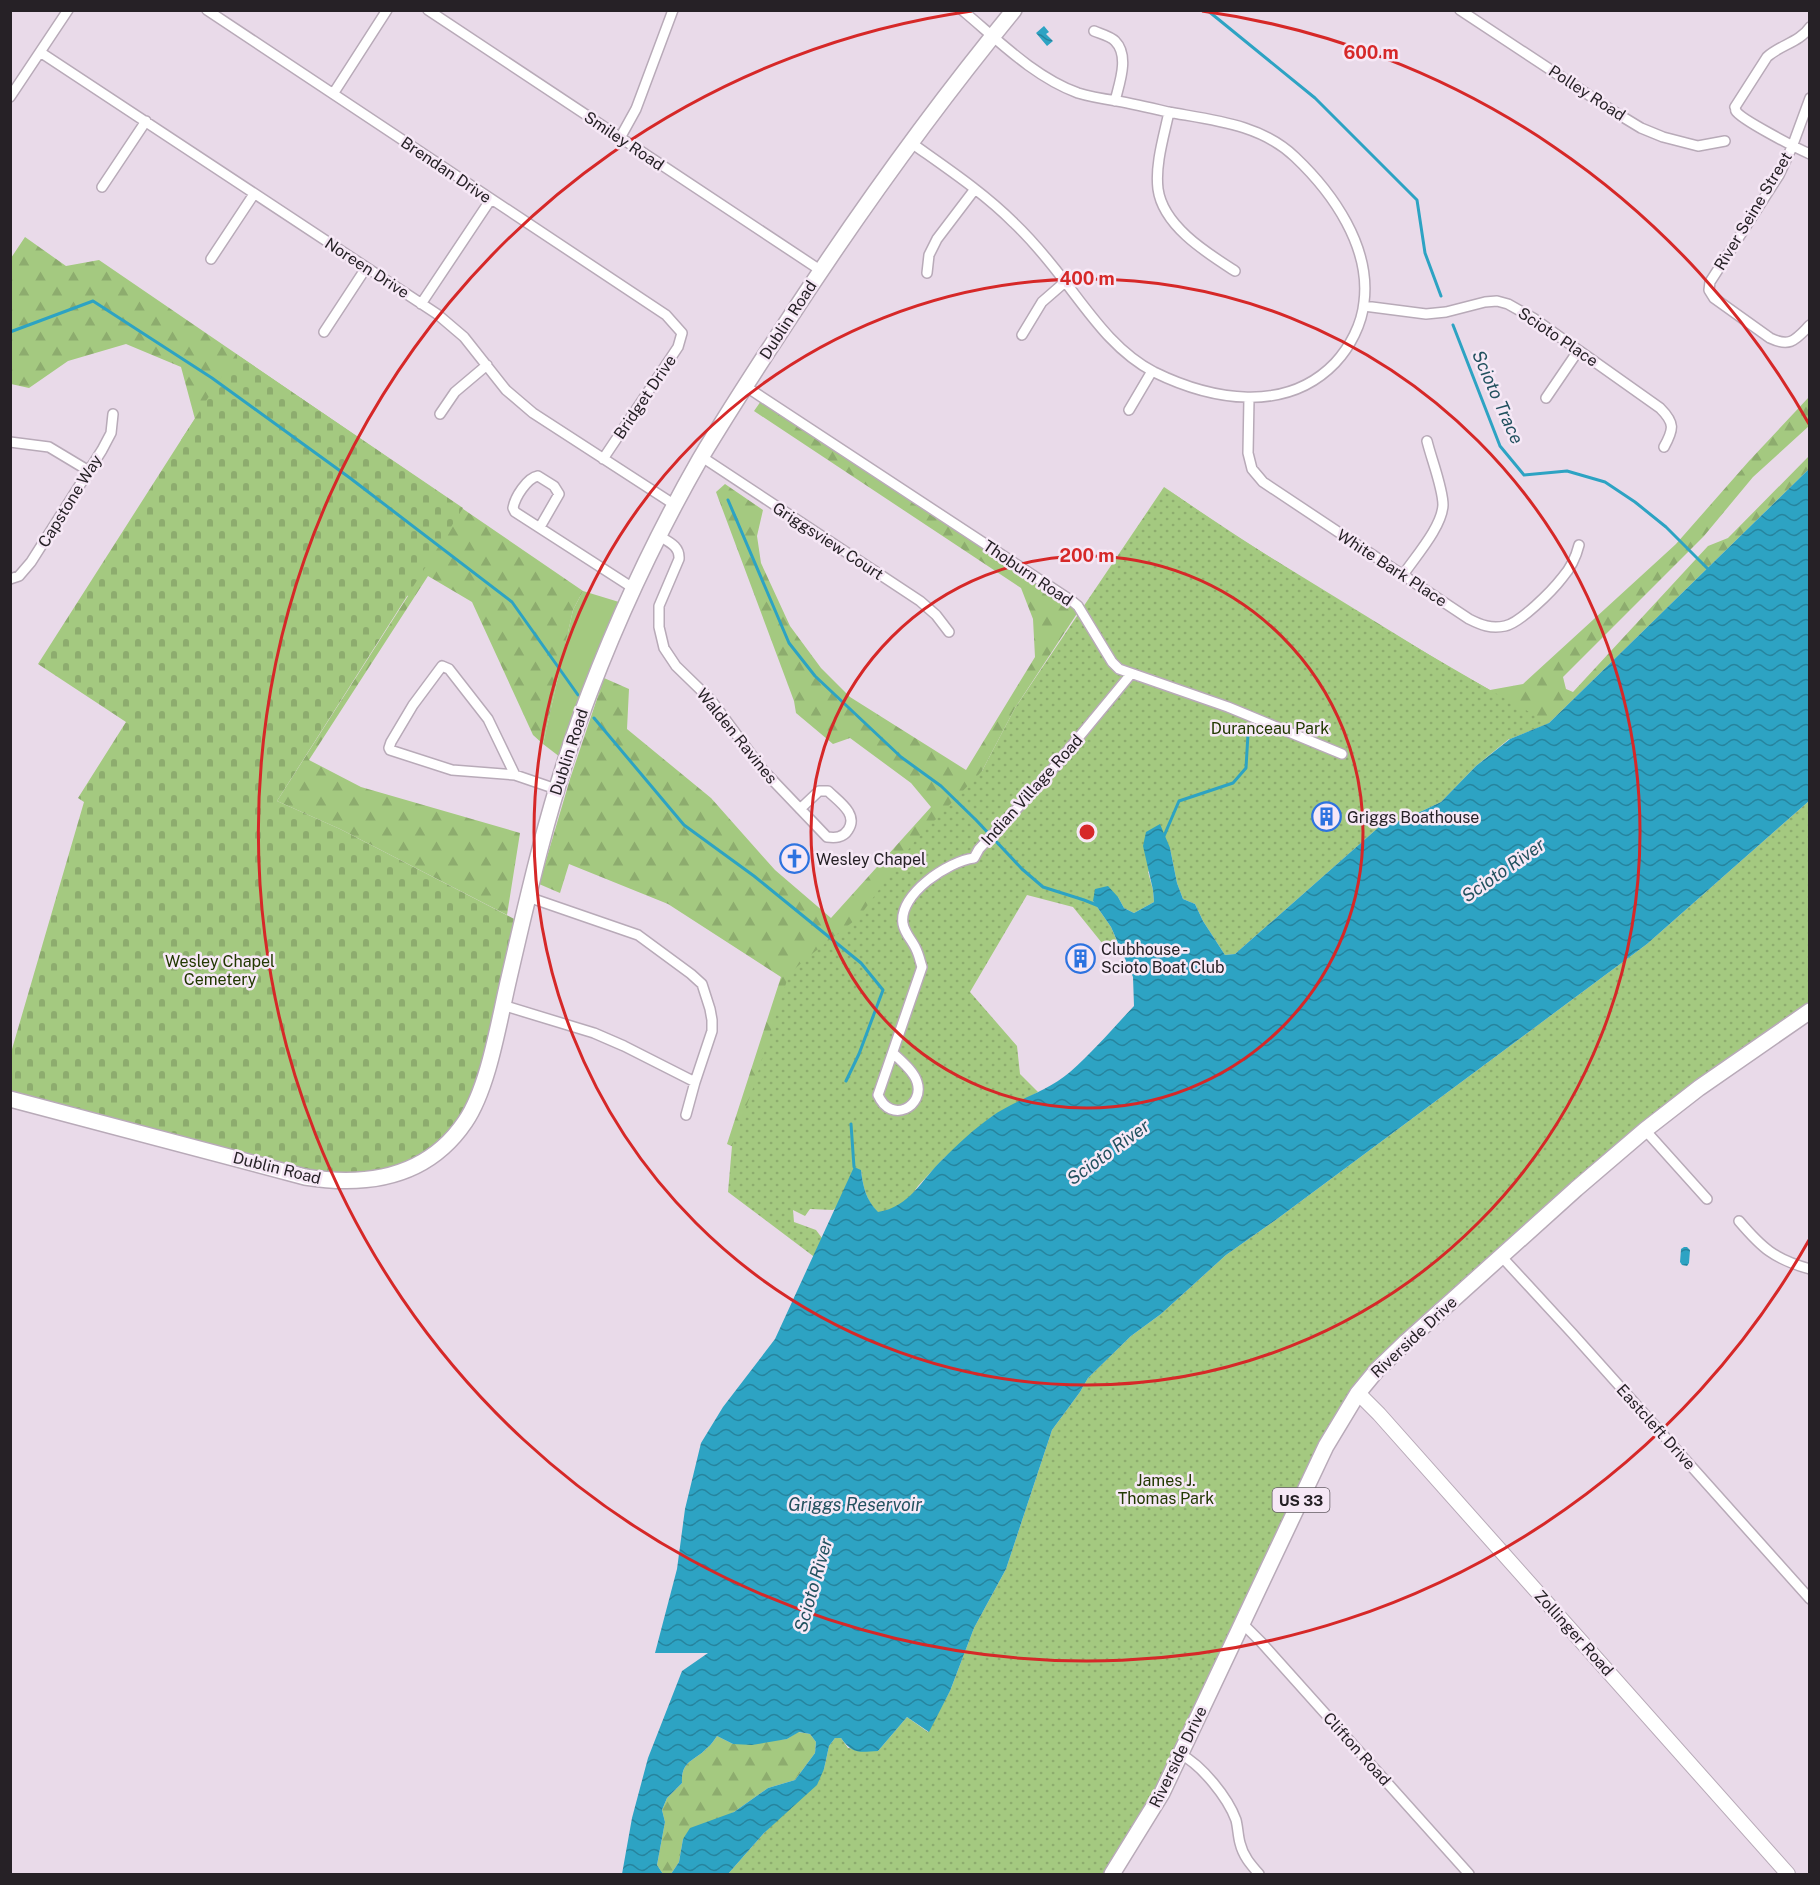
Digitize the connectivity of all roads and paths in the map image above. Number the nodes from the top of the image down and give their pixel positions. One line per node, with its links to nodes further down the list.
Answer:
1 (68, 10): 12 (street)
2 (207, 10): 13 (street, Brendan Drive)
3 (387, 10): 13 (street)
4 (428, 10): 19 (street, Smiley Road)
5 (673, 10): 19 (street)
6 (962, 10): 11 (street)
7 (1014, 10): 11 (main road, Dublin Road)
8 (1460, 10): 20 (street, Polley Road)
9 (1809, 27): 22 (street)
10 (1094, 31): 16 (street)
11 (993, 36): 16 (street); 21 (main road, Dublin Road)
12 (40, 52): 14 (street); 18 (street, Noreen Drive)
13 (333, 94): 27 (street, Brendan Drive)
14 (10, 97)
15 (1809, 98): 22 (street, River Seine Street)
16 (1115, 100): 17 (street)
17 (1170, 112): 31 (street); 35 (street)
18 (146, 121): 24 (street); 26 (street, Noreen Drive)
19 (620, 138): 30 (street, Smiley Road)
20 (1725, 141)
21 (910, 142): 25 (street); 30 (main road, Dublin Road)
22 (1792, 147): 23 (street); 36 (street, River Seine Street)
23 (1809, 154)
24 (102, 187)
25 (975, 189): 32 (street); 33 (street)
26 (254, 195): 28 (street); 29 (street, Noreen Drive)
27 (490, 200): 34 (street); 38 (street, Brendan Drive)
28 (211, 259)
29 (366, 268): 34 (street, Noreen Drive); 37 (street)
30 (820, 270): 43 (main road, Dublin Road)
31 (1235, 272)
32 (927, 273)
33 (1065, 282): 39 (street); 42 (street)
34 (420, 303): 41 (street, Noreen Drive)
35 (1364, 306): 40 (street, Scioto Place); 44 (street)
36 (1809, 325)
37 (324, 332)
38 (682, 333): 53 (street, Bridget Drive)
39 (1022, 335)
40 (1578, 351): 45 (street); 51 (street, Scioto Place)
41 (487, 365): 48 (street); 53 (street, Noreen Drive)
42 (1152, 371): 44 (street); 46 (street)
43 (745, 386): 52 (main road, Dublin Road); 63 (street, Thoburn Road)
44 (1249, 398): 59 (street, White Bark Place)
45 (1546, 398)
46 (1129, 410)
47 (113, 414): 54 (street, Capstone Way)
48 (440, 414)
49 (1426, 441): 59 (street)
50 (10, 442): 54 (street)
51 (1665, 447)
52 (702, 457): 55 (main road, Dublin Road); 62 (street, Griggsview Court)
53 (603, 459): 55 (street, Noreen Drive)
54 (89, 471): 60 (street, Capstone Way)
55 (675, 505): 57 (main road, Dublin Road)
56 (540, 527): 56 (street); 61 (street)
57 (659, 536): 61 (main road, Dublin Road); 67 (street, Walden Ravines)
58 (1579, 545): 59 (street, White Bark Place)
59 (1403, 575)
60 (11, 579)
61 (633, 588): 66 (main road, Dublin Road)
62 (949, 632)
63 (1131, 674): 64 (street, Thoburn Road); 71 (street, Indian Village Road)
64 (1342, 754)
65 (515, 775): 65 (street); 66 (street)
66 (556, 789): 68 (main road, Dublin Road)
67 (800, 809): 67 (street, Walden Ravines)
68 (528, 897): 69 (main road, Dublin Road); 72 (street)
69 (502, 1005): 72 (street); 73 (main road, Dublin Road)
70 (1809, 1011): 75 (main road, Riverside Drive / US 33)
71 (893, 1053): 71 (street, Indian Village Road)
72 (695, 1082): 74 (street)
73 (10, 1099)
74 (686, 1115)
75 (1645, 1130): 76 (street); 78 (main road, Riverside Drive / US 33)
76 (1707, 1198)
77 (1738, 1221): 79 (street)
78 (1501, 1256): 80 (main road, Riverside Drive / US 33); 81 (street, Eastcleft Drive)
79 (1809, 1269)
80 (1358, 1393): 82 (main road, Riverside Drive / US 33); 87 (main road, Zollinger Road)
81 (1809, 1599)
82 (1243, 1624): 83 (main road, Riverside Drive / US 33); 86 (street, Clifton Road)
83 (1180, 1754): 84 (main road, Riverside Drive / US 33); 85 (street)
84 (1112, 1875)
85 (1259, 1875)
86 (1469, 1875)
87 (1788, 1875)

